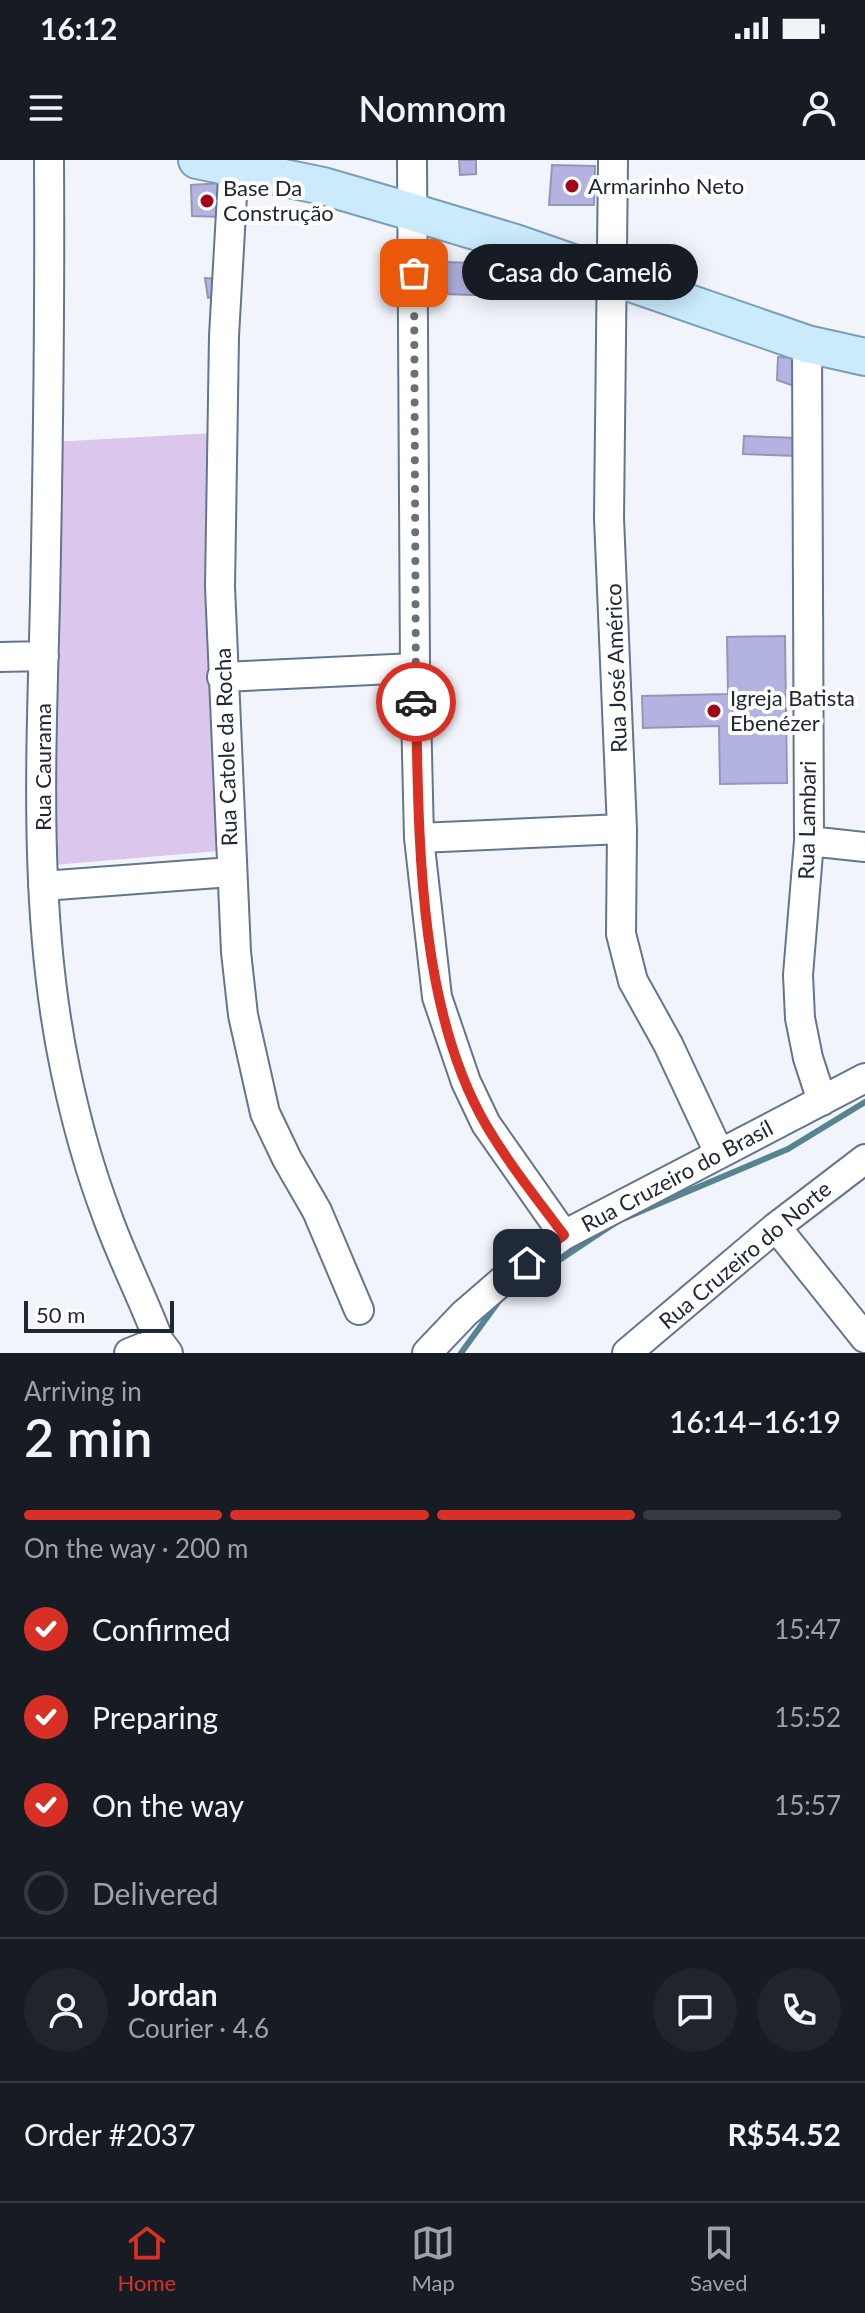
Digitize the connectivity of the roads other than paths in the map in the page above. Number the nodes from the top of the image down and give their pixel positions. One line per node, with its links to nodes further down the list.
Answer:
1 (49, 160): 10 (street, Rua Caurama)
2 (197, 160): 5 (main road)
3 (412, 160): 6 (street)
4 (613, 160): 7 (street, Rua José Américo)
5 (234, 164): 6 (main road); 13 (street, Rua Catole da Rocha)
6 (413, 213): 7 (main road); 12 (street)
7 (611, 275): 8 (main road); 14 (street, Rua José Américo)
8 (807, 344): 9 (main road); 16 (street, Rua Lambari)
9 (865, 357)
10 (44, 656): 11 (street); 19 (street, Rua Caurama)
11 (0, 657)
12 (415, 668): 13 (street); 15 (street)
13 (222, 677): 18 (street, Rua Catole da Rocha)
14 (622, 829): 15 (street); 22 (street, Rua José Américo)
15 (419, 838): 25 (street)
16 (809, 841): 17 (street); 21 (street, Rua Lambari)
17 (865, 847)
18 (231, 872): 19 (street); 26 (street, Rua Catole da Rocha)
19 (43, 886): 28 (street, Rua Caurama)
20 (865, 1078): 21 (street, Rua Cruzeiro do Brasíl)
21 (822, 1101): 22 (street, Rua Cruzeiro do Brasíl)
22 (719, 1153): 25 (street, Rua Cruzeiro do Brasíl)
23 (865, 1159): 24 (street, Rua Cruzeiro do Norte)
24 (776, 1227): 27 (street); 31 (street, Rua Cruzeiro do Norte)
25 (564, 1235): 30 (street, Rua Cruzeiro do Brasíl)
26 (359, 1310)
27 (865, 1338)
28 (164, 1347): 29 (street)
29 (129, 1353)
30 (427, 1353)
31 (627, 1353)

